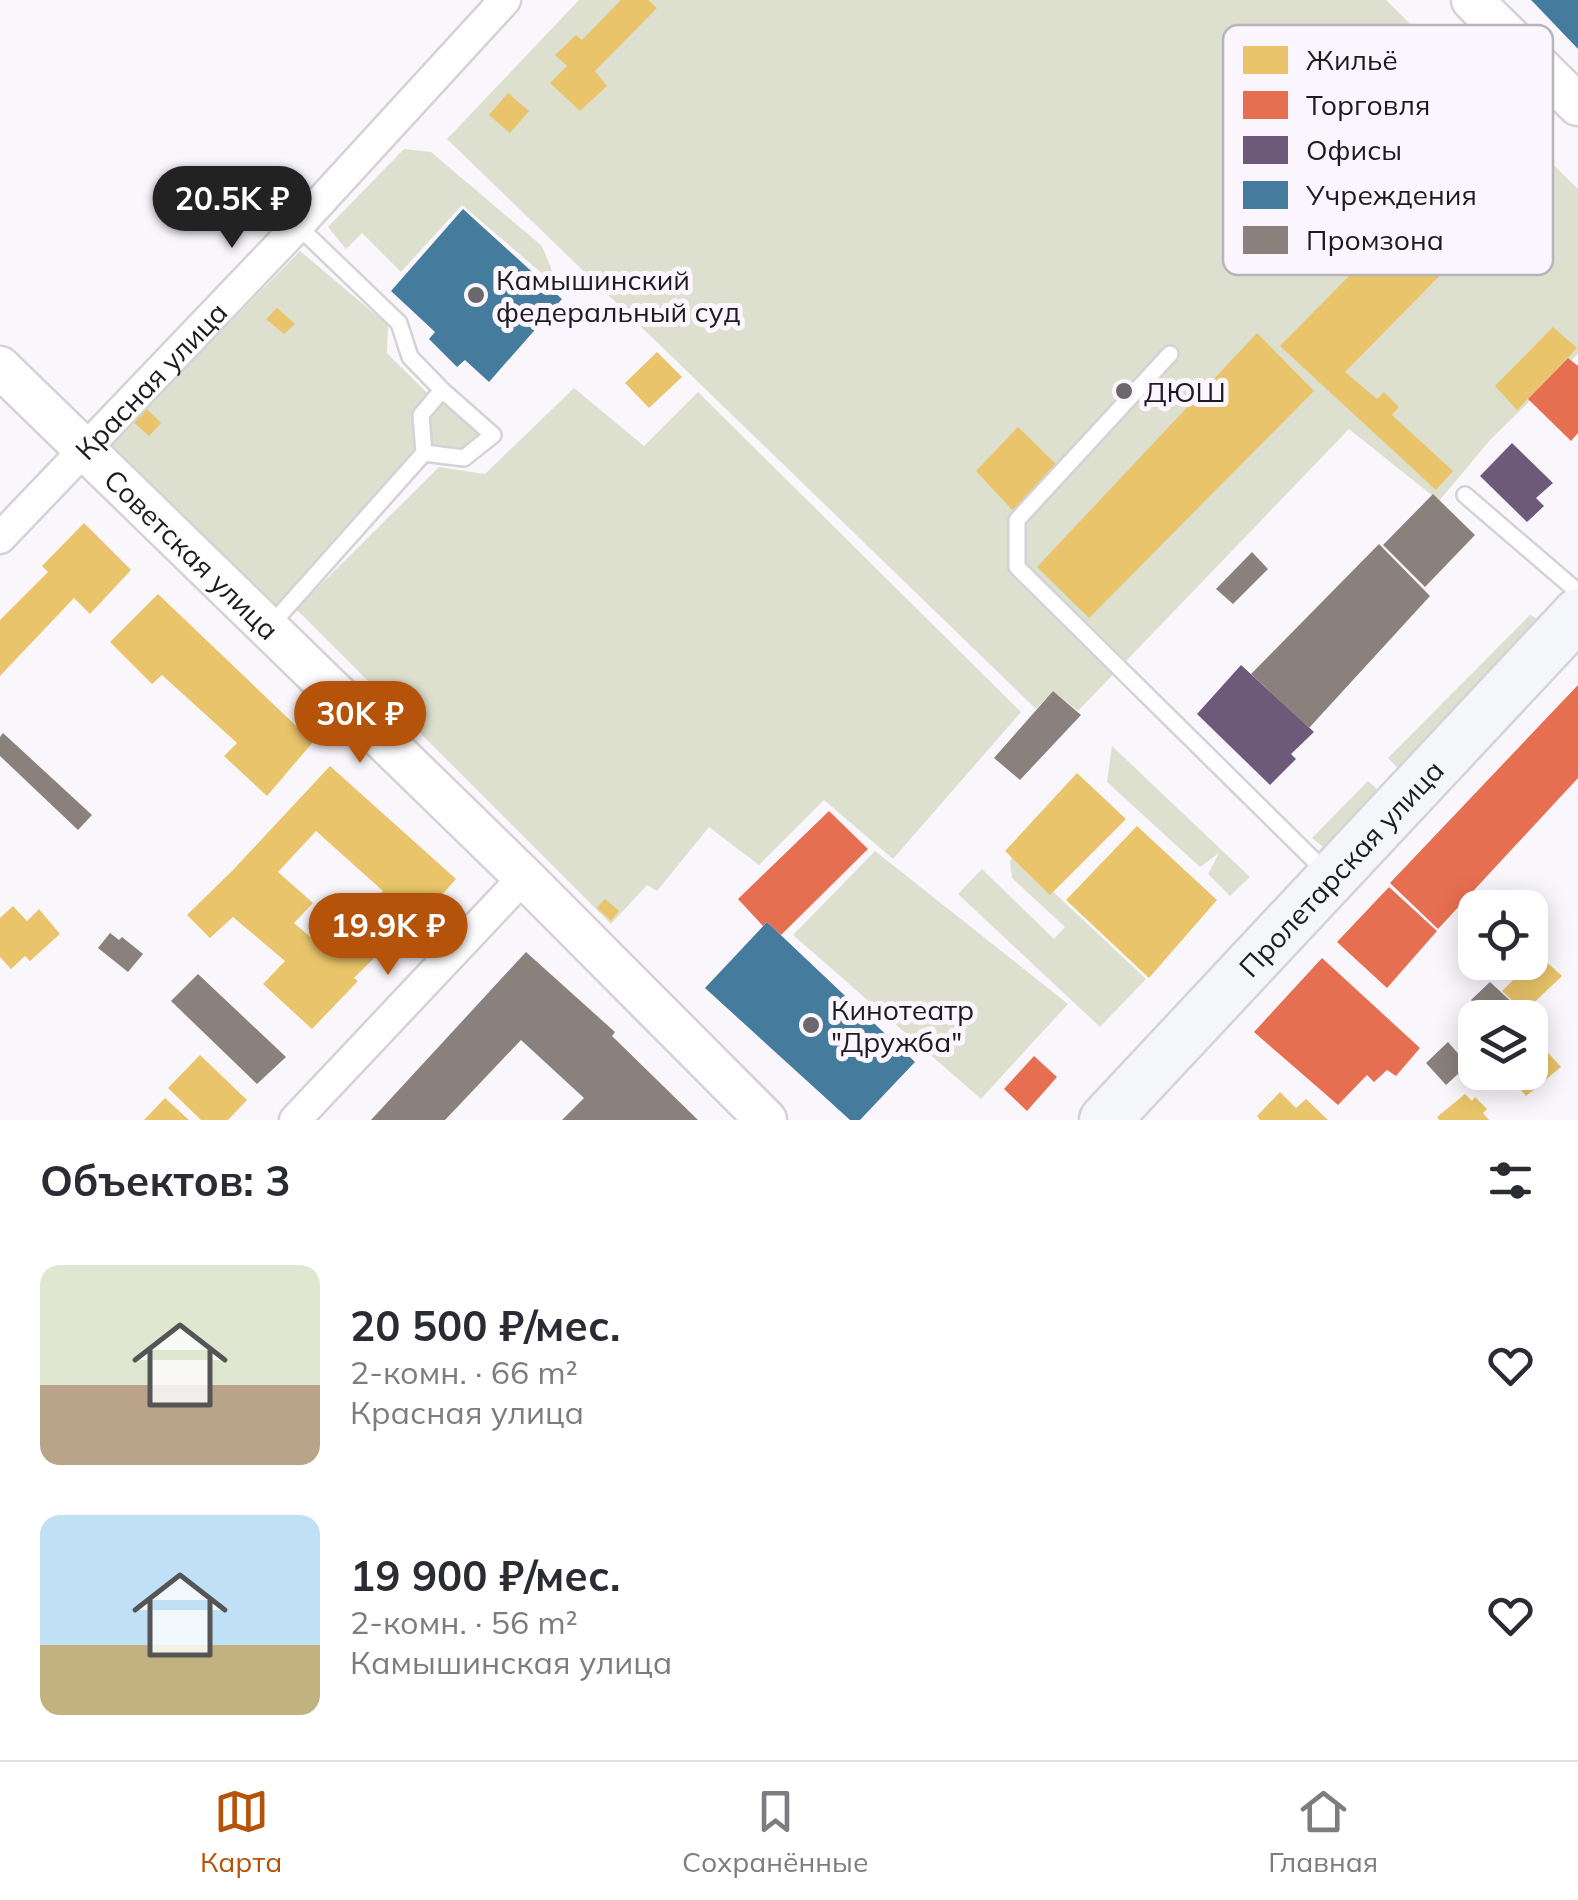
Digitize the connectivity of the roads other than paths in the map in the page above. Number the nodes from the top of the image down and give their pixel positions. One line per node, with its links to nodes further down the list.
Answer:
1 (505, 0): 6 (street, Красная улица)
2 (1472, 0): 3 (street)
3 (1497, 25)
4 (1553, 80): 5 (street)
5 (1578, 105)
6 (298, 226): 9 (lane); 10 (street, Красная улица)
7 (1170, 354): 18 (lane)
8 (0, 367): 10 (street, Советская улица)
9 (442, 390): 11 (lane); 11 (lane)
10 (85, 449): 13 (street, Красная улица); 16 (street, Советская улица)
11 (424, 453): 16 (lane)
12 (1465, 495): 14 (lane)
13 (0, 538)
14 (1578, 592)
15 (1578, 614): 18 (main road, Пролетарская улица)
16 (268, 627): 17 (street, Советская улица)
17 (524, 877): 19 (street); 20 (street, Советская улица)
18 (1332, 878): 21 (main road, Пролетарская улица)
19 (295, 1120)
20 (766, 1120)
21 (1104, 1120)

